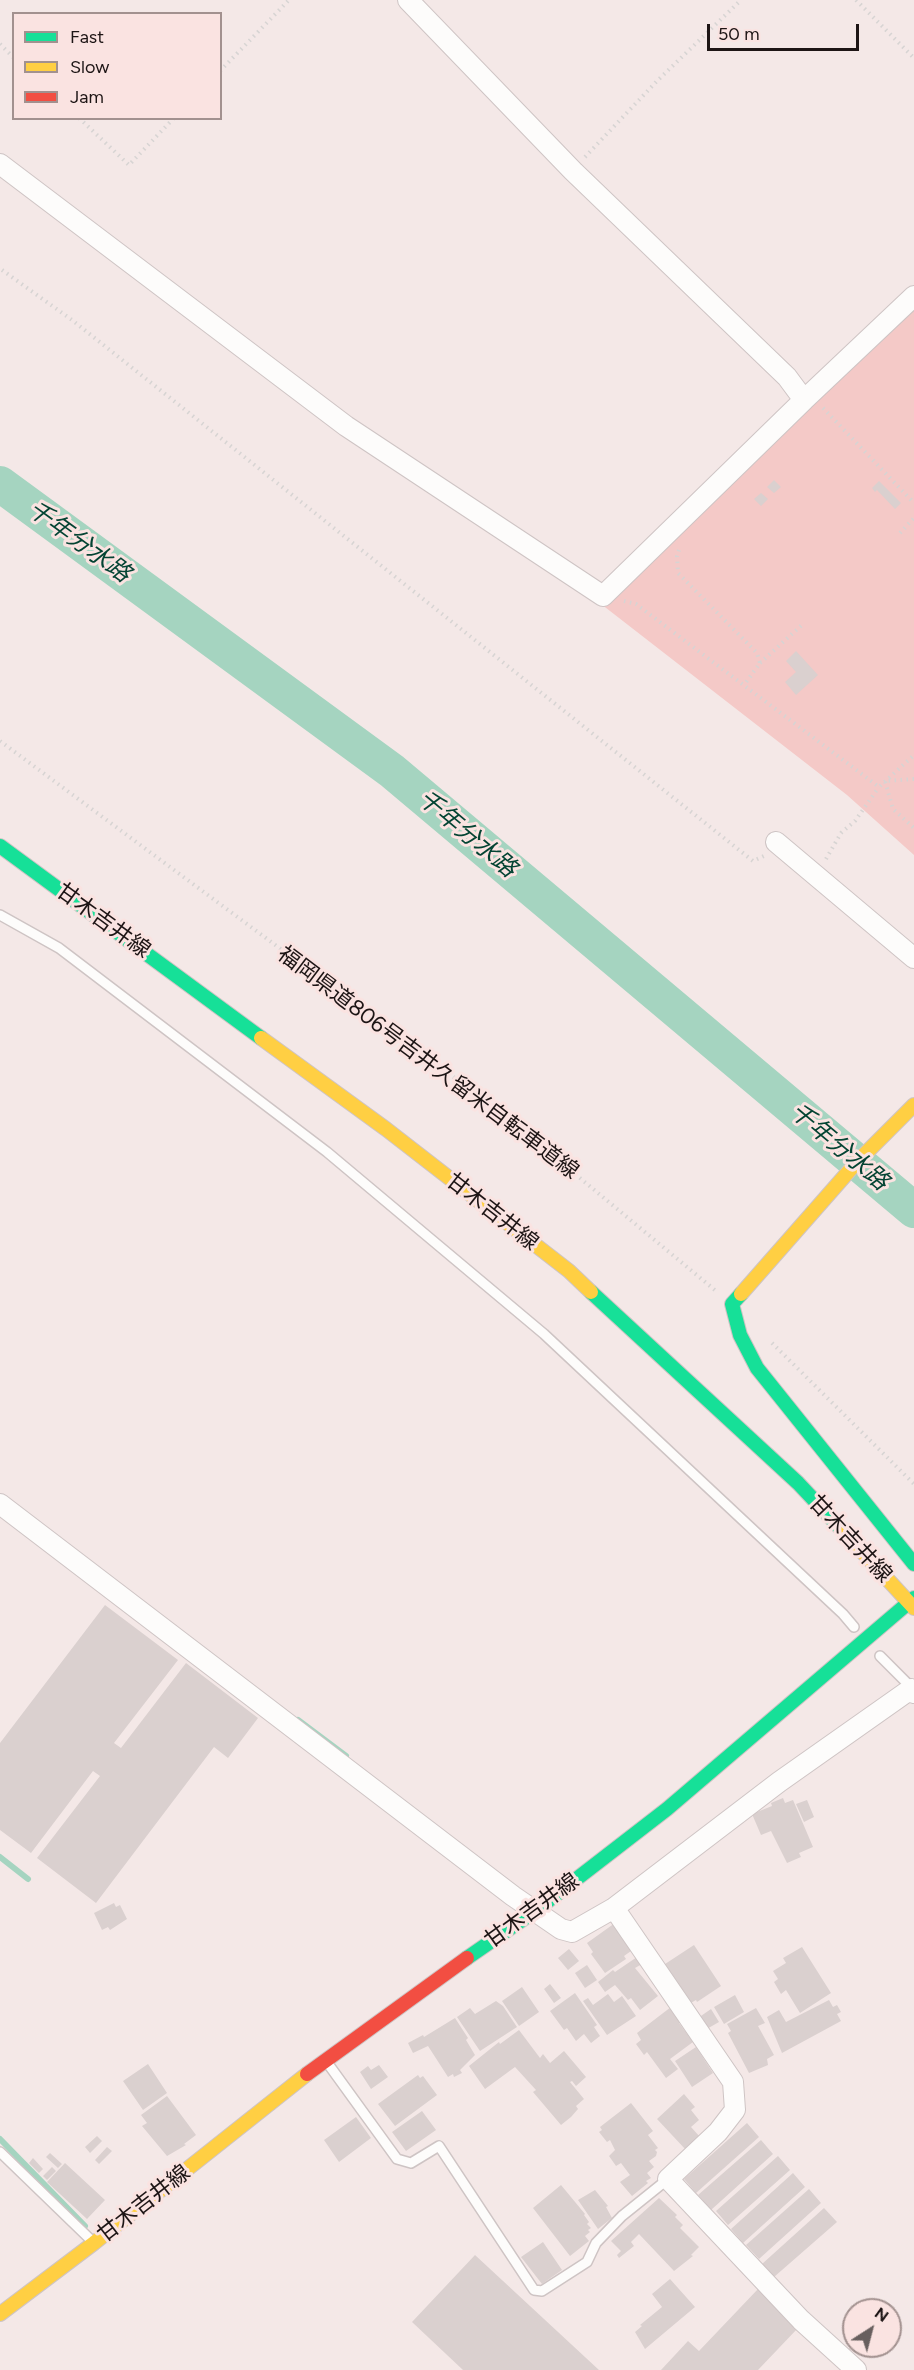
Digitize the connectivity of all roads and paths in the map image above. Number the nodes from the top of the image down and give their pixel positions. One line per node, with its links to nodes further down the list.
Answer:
1 (289, 0): 8 (path)
2 (408, 0): 12 (street)
3 (741, 0): 12 (path)
4 (855, 0): 7 (path)
5 (0, 44): 6 (path)
6 (12, 56)
7 (914, 58)
8 (222, 69)
9 (81, 120): 10 (path)
10 (172, 120)
11 (0, 164): 20 (street)
12 (573, 171): 15 (street)
13 (1, 270): 30 (path)
14 (914, 296): 15 (street)
15 (812, 403): 16 (path); 20 (street)
16 (914, 503)
17 (914, 518): 18 (path)
18 (900, 532)
19 (683, 542): 22 (path)
20 (603, 596): 23 (path)
21 (803, 624): 22 (path)
22 (760, 663): 23 (path)
23 (744, 685): 28 (path)
24 (0, 741): 36 (path, 福岡県道806号吉井久留米自転車道線)
25 (914, 755): 27 (path)
26 (914, 779): 27 (path)
27 (885, 781): 28 (path); 29 (path)
28 (879, 787): 32 (path)
29 (914, 828)
30 (780, 845): 32 (street)
31 (0, 846): 41 (main road, 甘木吉井線)
32 (814, 874): 34 (street)
33 (0, 915): 42 (lane)
34 (914, 958)
35 (914, 1105): 36 (main road)
36 (732, 1304): 40 (main road)
37 (766, 1338): 38 (path)
38 (914, 1484)
39 (0, 1504): 46 (street)
40 (914, 1564)
41 (913, 1603): 46 (main road, 甘木吉井線)
42 (854, 1627)
43 (880, 1656): 44 (lane)
44 (913, 1689): 45 (street)
45 (614, 1908): 46 (street); 49 (street)
46 (535, 1911): 47 (main road, 甘木吉井線)
47 (325, 2060): 49 (lane); 50 (main road, 甘木吉井線)
48 (0, 2152): 50 (lane)
49 (668, 2179): 52 (street)
50 (94, 2243): 51 (main road, 甘木吉井線)
51 (0, 2314)
52 (856, 2370)

